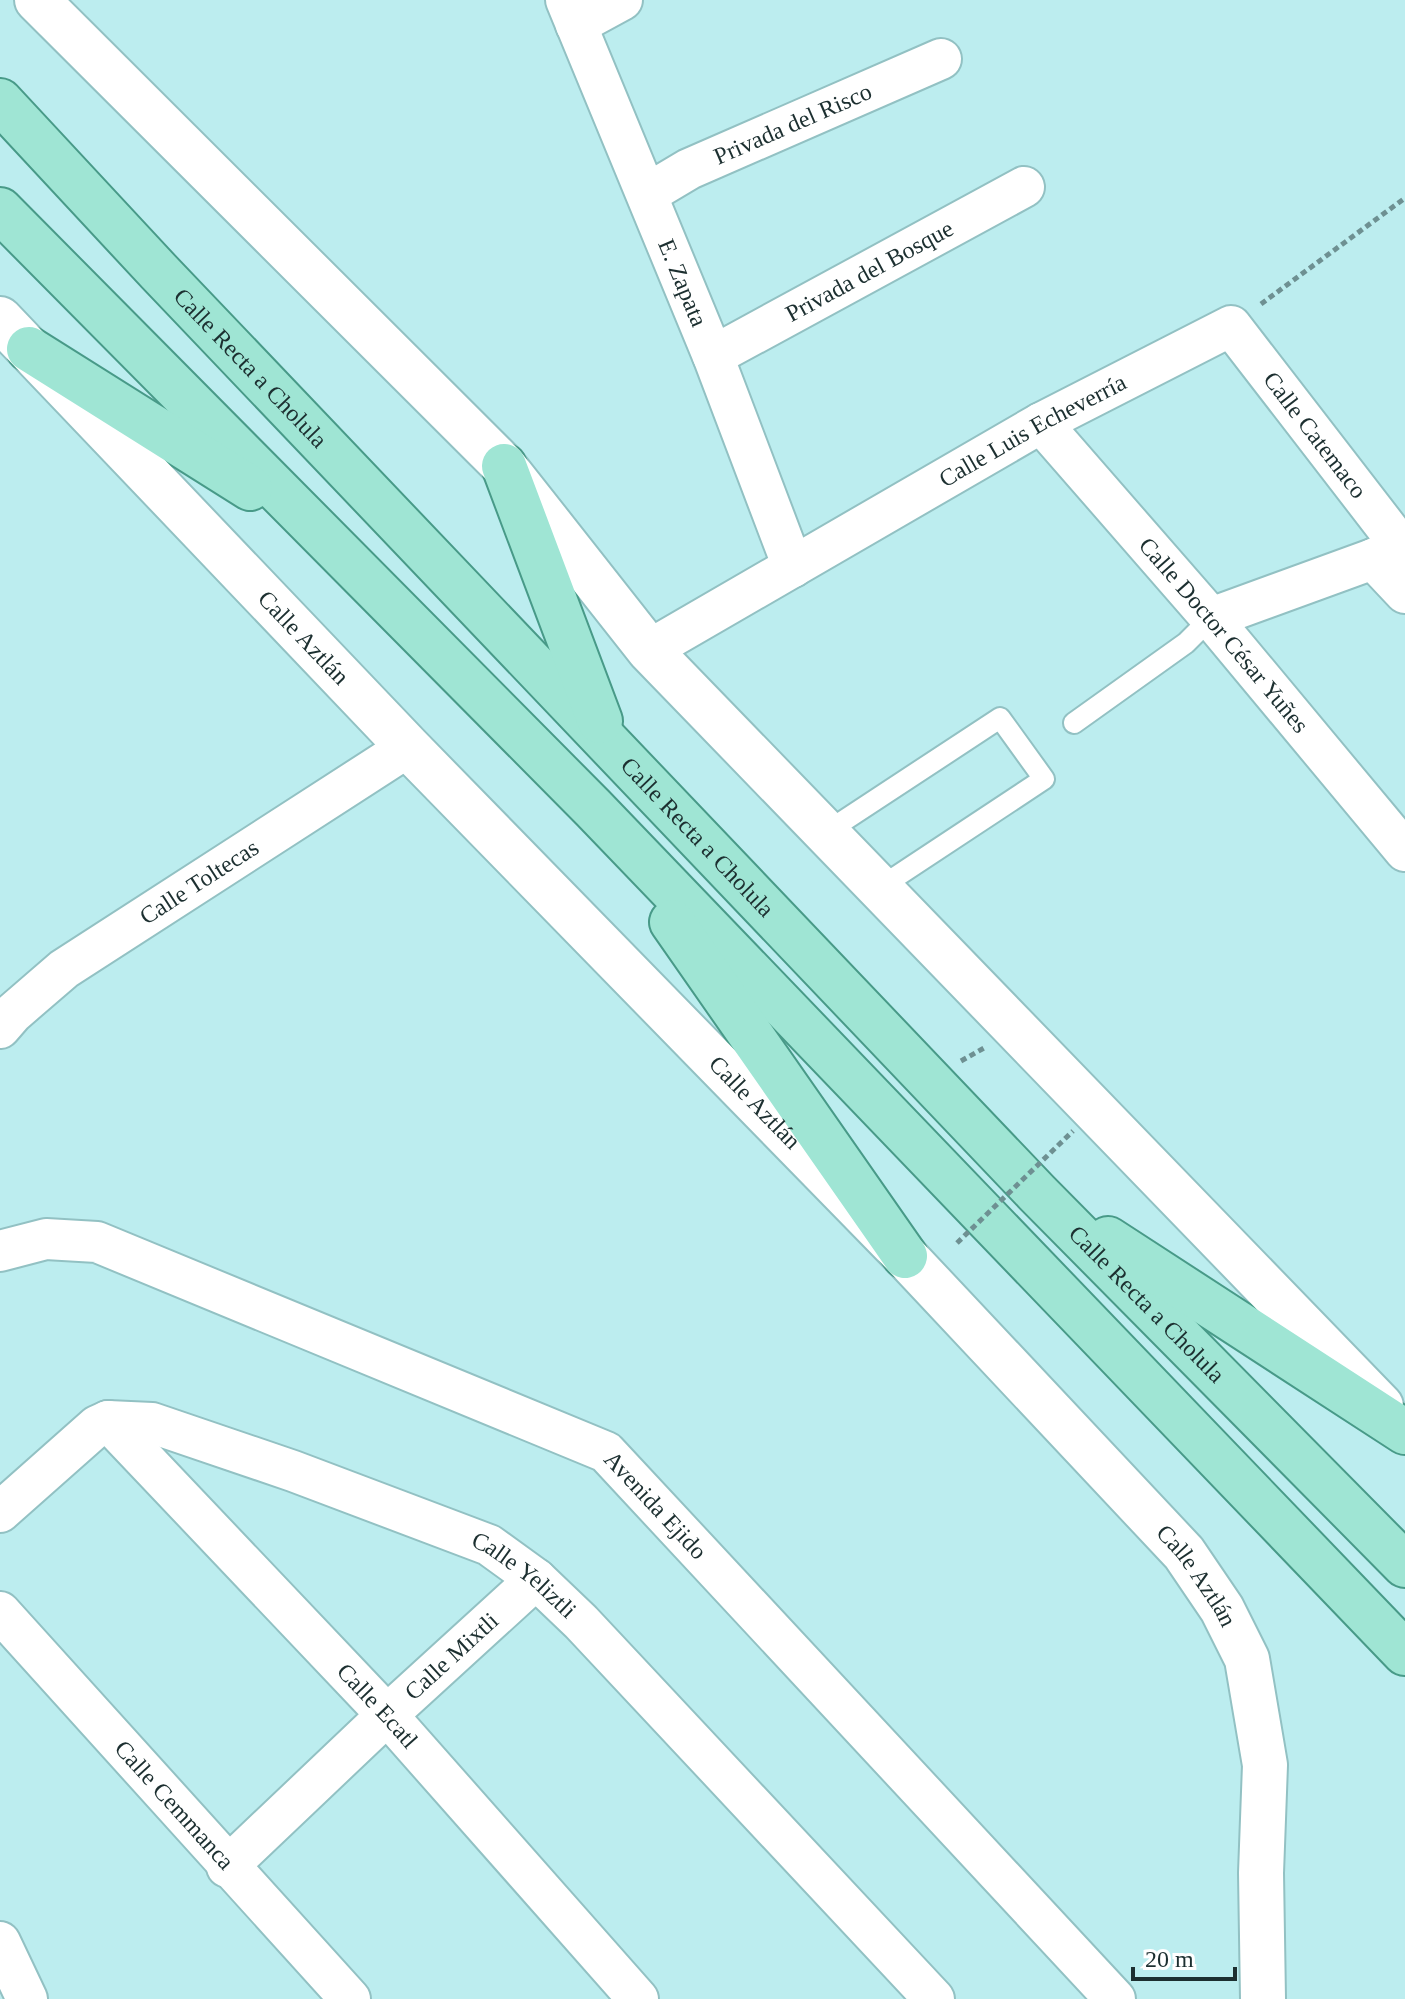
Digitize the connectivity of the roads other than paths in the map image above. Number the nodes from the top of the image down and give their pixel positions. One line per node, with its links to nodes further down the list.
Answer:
1 (37, 0): 13 (main road)
2 (622, 0): 3 (street)
3 (571, 12): 7 (street, E. Zapata)
4 (941, 59): 7 (street, Privada del Risco)
5 (0, 101): 21 (main road, Calle Recta a Cholula)
6 (1024, 187): 11 (street, Privada del Bosque)
7 (647, 194): 11 (street, E. Zapata)
8 (0, 210): 14 (main road)
9 (1231, 326): 12 (street, Calle Luis Echeverría); 15 (street, Calle Catemaco)
10 (14, 334): 14 (main road); 22 (main road, Calle Aztlán)
11 (713, 356): 16 (street, E. Zapata)
12 (1041, 423): 16 (street, Calle Luis Echeverría); 18 (street, Calle Doctor César Yuñes)
13 (504, 466): 19 (main road); 21 (main road)
14 (313, 527): 23 (main road)
15 (1393, 549): 17 (street, Calle Catemaco); 18 (street)
16 (793, 567): 19 (street, Calle Luis Echeverría)
17 (1405, 593)
18 (1211, 618): 20 (lane); 25 (street, Calle Doctor César Yuñes)
19 (649, 650): 24 (main road)
20 (1074, 723)
21 (606, 739): 28 (main road, Calle Recta a Cholula)
22 (408, 747): 27 (street, Calle Toltecas); 30 (main road, Calle Aztlán)
23 (593, 808): 30 (main road); 37 (main road)
24 (825, 833): 26 (main road); 26 (lane)
25 (1405, 851)
26 (879, 888): 32 (main road)
27 (0, 1028)
28 (1037, 1193): 32 (main road); 34 (main road, Calle Recta a Cholula)
29 (0, 1251): 45 (street, Avenida Ejido)
30 (905, 1256): 46 (main road, Calle Aztlán)
31 (108, 1421): 33 (street); 35 (street, Calle Yeliztli); 38 (street, Calle Ecatl)
32 (1405, 1431)
33 (0, 1512)
34 (1405, 1565)
35 (536, 1579): 38 (street, Calle Mixtli); 44 (street, Calle Yeliztli)
36 (0, 1612): 39 (street, Calle Cemmanca)
37 (1405, 1653)
38 (387, 1715): 39 (street, Calle Mixtli); 43 (street, Calle Ecatl)
39 (227, 1867): 42 (street, Calle Cemmanca)
40 (0, 1942): 41 (street)
41 (27, 1999)
42 (350, 1999)
43 (638, 1999)
44 (934, 1999)
45 (1115, 1999)
46 (1263, 1999)

